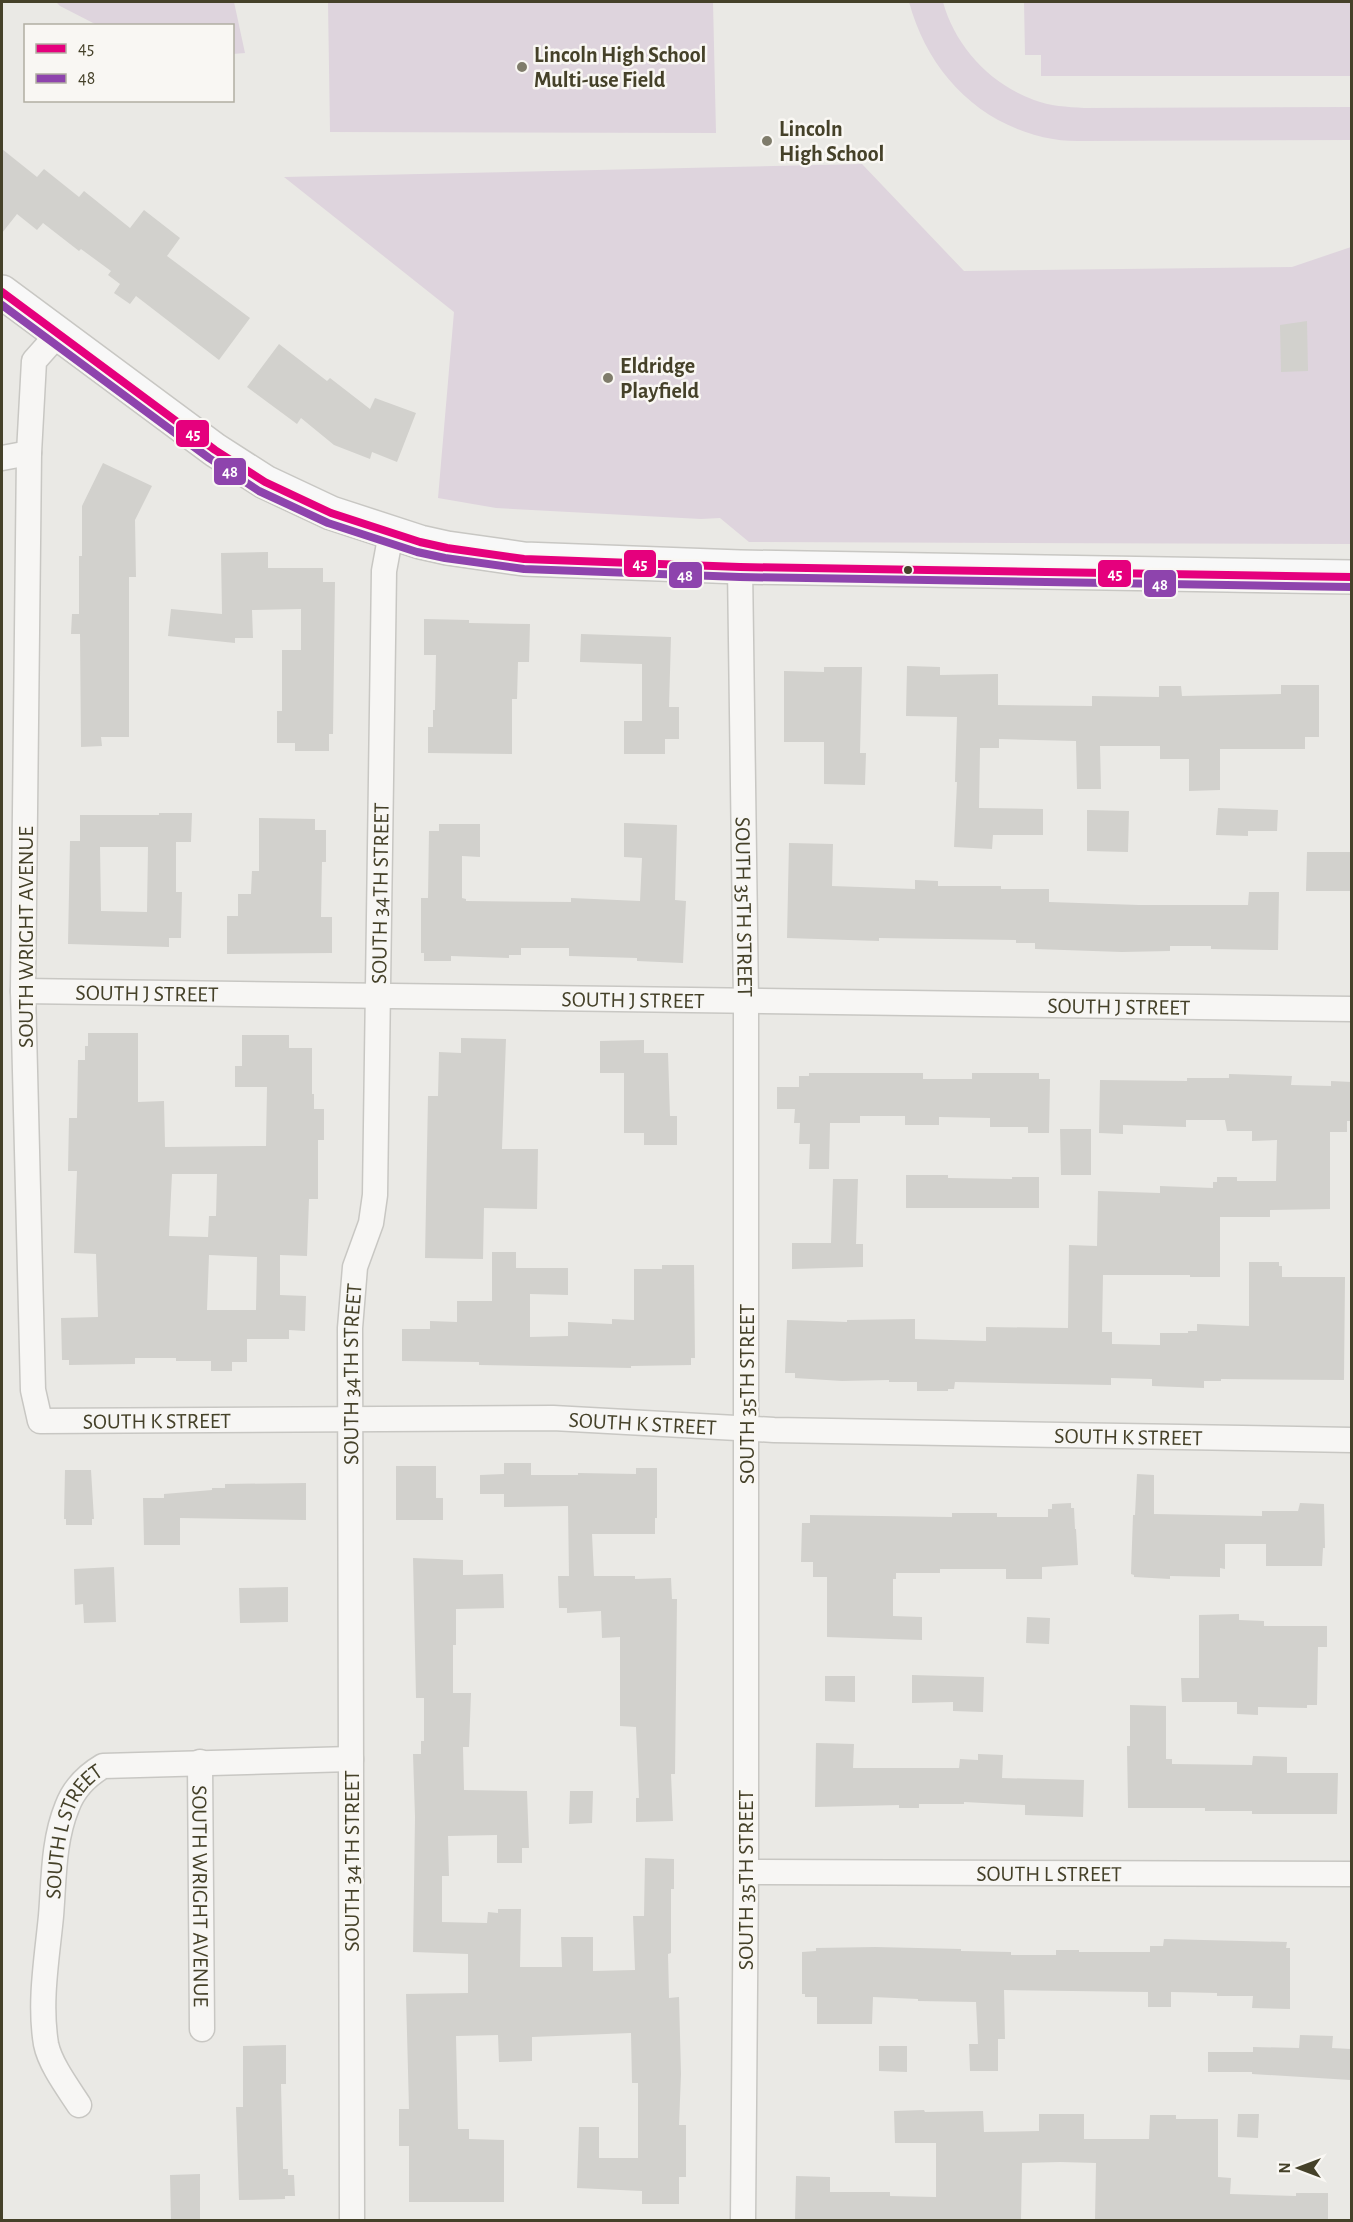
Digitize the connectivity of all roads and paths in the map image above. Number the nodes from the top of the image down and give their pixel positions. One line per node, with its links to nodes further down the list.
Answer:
1 (2, 292): 2 (main road)
2 (58, 334): 3 (street, SOUTH WRIGHT AVENUE); 5 (main road)
3 (28, 453): 4 (street); 8 (street, SOUTH WRIGHT AVENUE)
4 (2, 458)
5 (391, 533): 6 (main road); 9 (street, SOUTH 34TH STREET)
6 (740, 567): 7 (main road); 10 (street, SOUTH 35TH STREET)
7 (1352, 577)
8 (23, 991): 9 (street, SOUTH J STREET); 13 (street, SOUTH WRIGHT AVENUE)
9 (377, 996): 10 (street, SOUTH J STREET); 12 (street, SOUTH 34TH STREET)
10 (746, 1001): 11 (street, SOUTH J STREET); 14 (street, SOUTH 35TH STREET)
11 (1352, 1009)
12 (350, 1419): 13 (street, SOUTH K STREET); 14 (street, SOUTH K STREET); 16 (street, SOUTH 34TH STREET)
13 (40, 1421)
14 (745, 1428): 15 (street, SOUTH K STREET); 18 (street, SOUTH 35TH STREET)
15 (1352, 1440)
16 (351, 1759): 17 (street, SOUTH L STREET); 22 (street, SOUTH 34TH STREET)
17 (200, 1762): 20 (street, SOUTH WRIGHT AVENUE); 21 (street, SOUTH L STREET)
18 (746, 1872): 19 (street, SOUTH L STREET); 23 (street, SOUTH 35TH STREET)
19 (1352, 1874)
20 (202, 2030)
21 (79, 2105)
22 (352, 2220)
23 (743, 2220)

